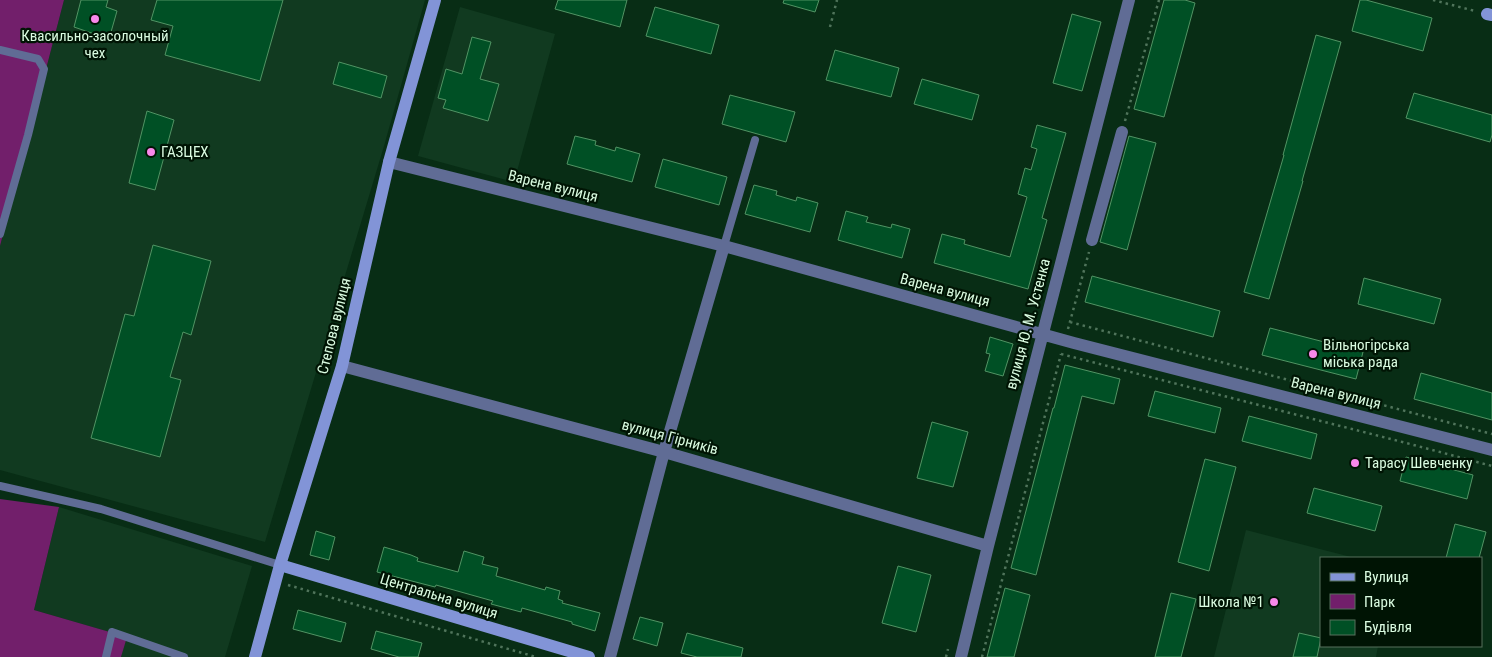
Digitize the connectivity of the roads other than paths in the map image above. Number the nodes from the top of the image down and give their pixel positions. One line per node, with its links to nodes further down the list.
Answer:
1 (435, 0): 6 (main road, Степова вулиця)
2 (1129, 0): 10 (street, вулиця Ю. М. Устенка)
3 (0, 50): 7 (lane)
4 (1122, 132): 8 (street)
5 (755, 140): 9 (lane)
6 (389, 162): 9 (street, Варена вулиця); 11 (main road, Степова вулиця)
7 (0, 234)
8 (1092, 240)
9 (724, 246): 10 (street, Варена вулиця); 13 (street)
10 (1042, 334): 12 (street, Варена вулиця); 15 (street, вулиця Ю. М. Устенка)
11 (342, 366): 13 (street, вулиця Гірників); 16 (main road, Степова вулиця)
12 (1492, 450)
13 (664, 452): 15 (street, вулиця Гірників); 21 (street)
14 (0, 486): 16 (lane)
15 (988, 546): 22 (street, вулиця Ю. М. Устенка)
16 (280, 565): 19 (main road, Степова вулиця); 20 (main road, Центральна вулиця)
17 (106, 657): 18 (lane)
18 (184, 657)
19 (255, 657)
20 (589, 657)
21 (610, 657)
22 (961, 657)

